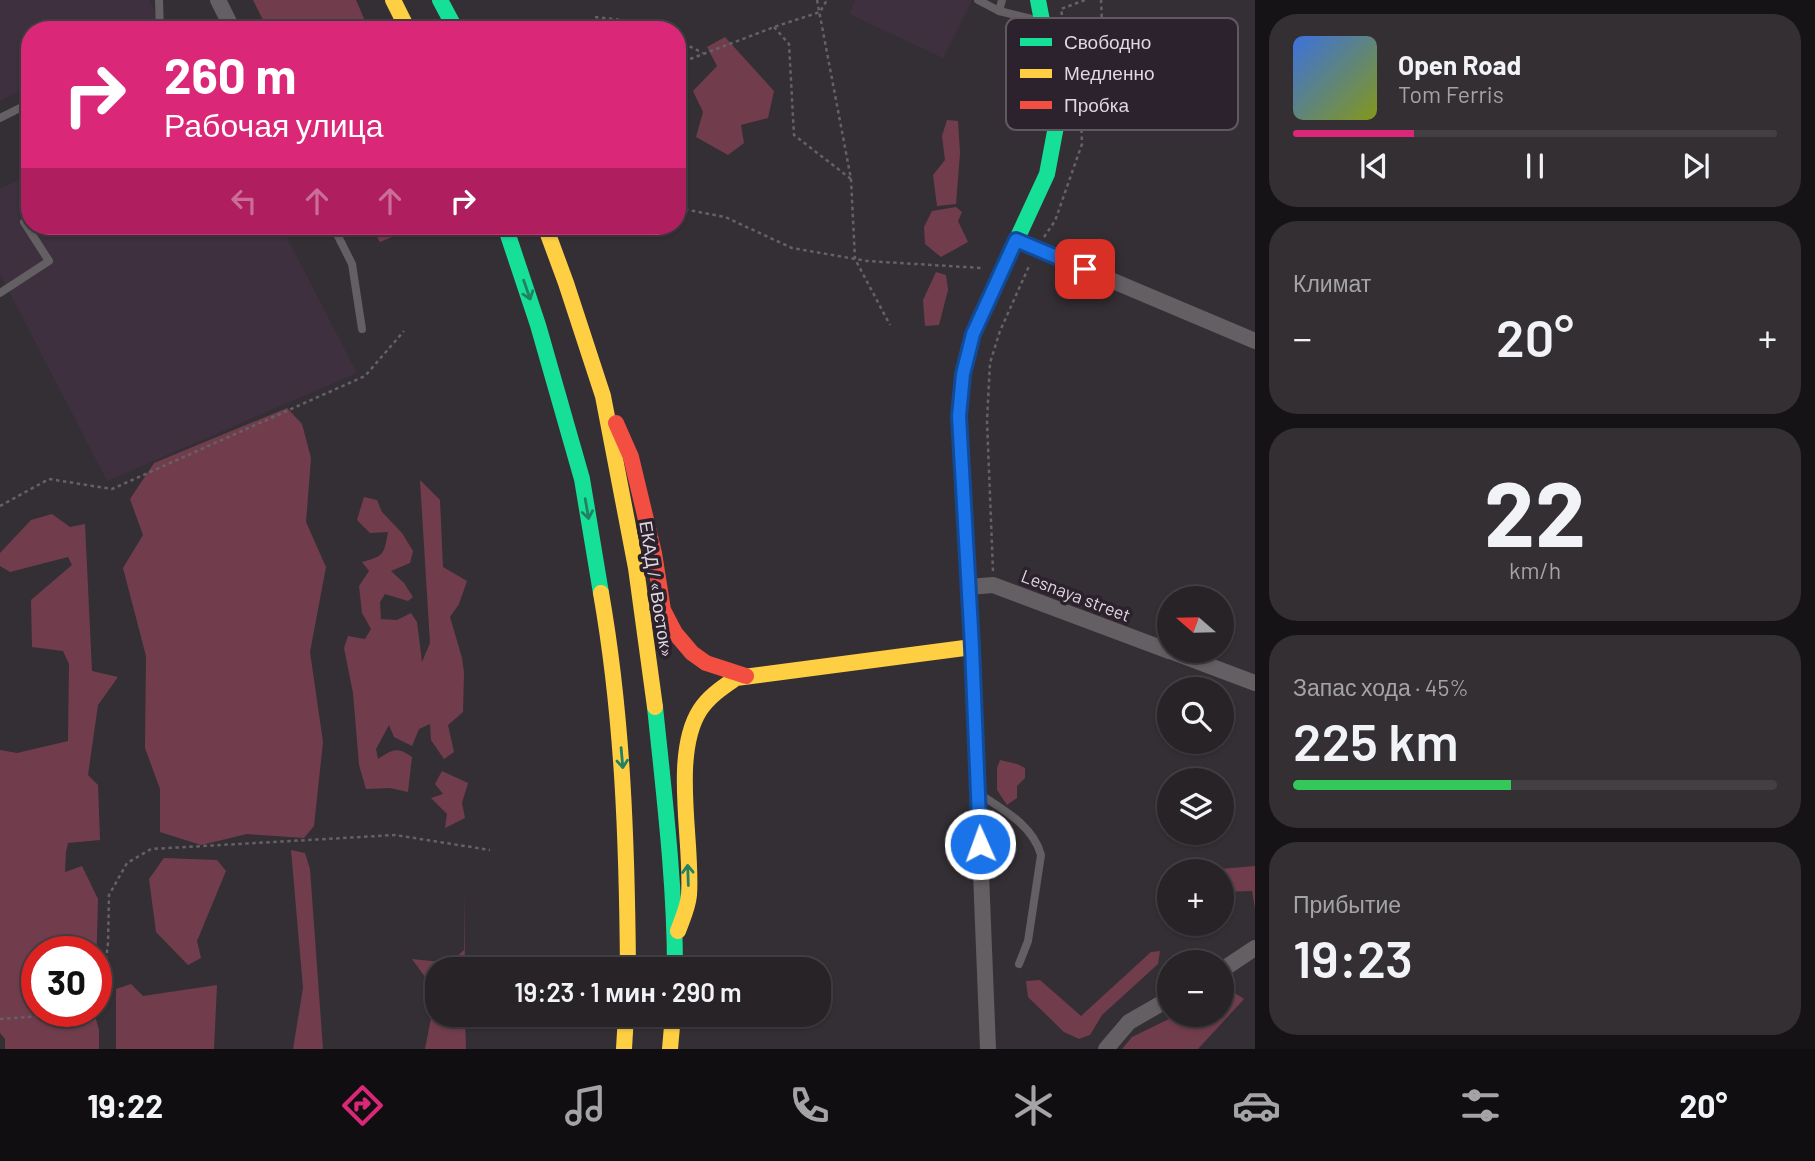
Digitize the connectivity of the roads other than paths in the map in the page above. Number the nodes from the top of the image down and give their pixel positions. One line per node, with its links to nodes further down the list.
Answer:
1 (159, 0): 11 (lane)
2 (218, 0): 12 (street)
3 (393, 0): 13 (main road)
4 (440, 0): 14 (main road)
5 (978, 0): 8 (lane)
6 (1002, 0): 8 (lane)
7 (1038, 0): 10 (main road)
8 (999, 11): 9 (lane)
9 (1027, 18)
10 (1042, 18)
11 (160, 21)
12 (228, 21)
13 (404, 21)
14 (451, 21)
15 (21, 108): 16 (lane)
16 (0, 118)
17 (1055, 130): 22 (main road)
18 (32, 235): 23 (lane)
19 (338, 235): 24 (lane)
20 (508, 235): 36 (main road, one-way to 36)
21 (548, 235): 26 (main road, ЕКАД / «Восток»)
22 (1016, 240): 25 (street); 27 (main road)
23 (0, 292)
24 (362, 329)
25 (1255, 341)
26 (603, 396): 31 (main road); 34 (main road, ЕКАД / «Восток»)
27 (969, 587): 28 (street, Lesnaya street); 29 (main road)
28 (1157, 646)
29 (972, 647): 31 (main road); 33 (street)
30 (1201, 663): 32 (street, Lesnaya street)
31 (746, 676): 34 (main road, one-way to 31)
32 (1255, 683)
33 (978, 793): 39 (lane); 45 (street)
34 (675, 942): 37 (main road, ЕКАД / «Восток»)
35 (1255, 948): 38 (street)
36 (628, 957)
37 (675, 957)
38 (1234, 962)
39 (1019, 964)
40 (1157, 1006): 46 (street)
41 (625, 1027): 43 (main road)
42 (672, 1027): 44 (main road)
43 (624, 1049)
44 (670, 1049)
45 (988, 1049)
46 (1106, 1049)

